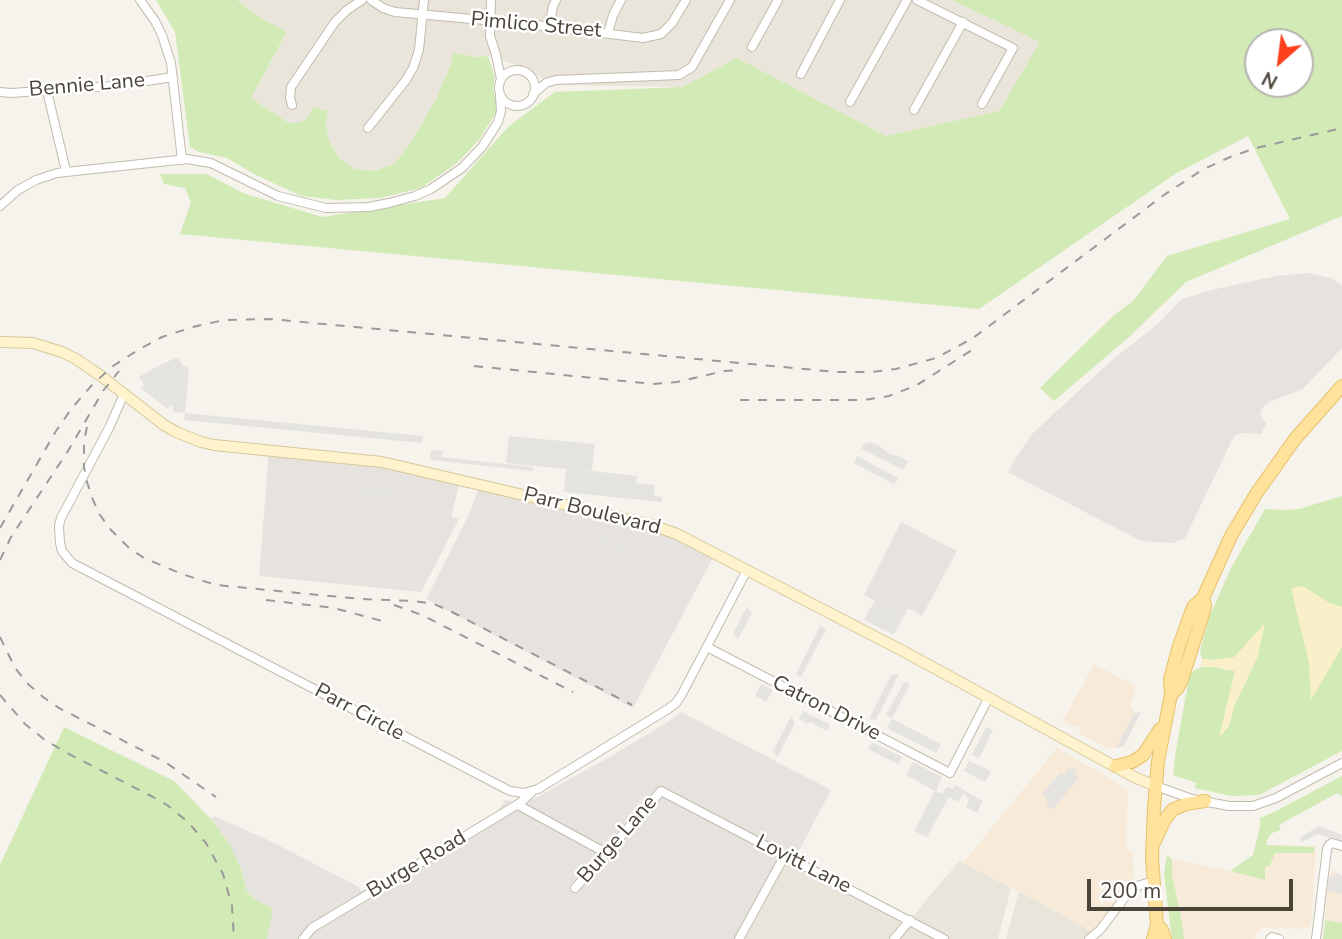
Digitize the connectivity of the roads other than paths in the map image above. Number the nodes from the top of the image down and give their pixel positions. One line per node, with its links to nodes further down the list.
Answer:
1 (140, 0): 23 (street)
2 (362, 0): 33 (street)
3 (372, 0): 14 (street, Pimlico Street)
4 (425, 0): 14 (street)
5 (491, 0): 15 (street)
6 (556, 0): 17 (street)
7 (621, 0): 18 (street)
8 (686, 0): 18 (street, Pimlico Street)
9 (730, 0): 26 (street)
10 (778, 0): 19 (street)
11 (840, 0): 22 (street)
12 (907, 0): 31 (street)
13 (917, 0): 16 (street)
14 (424, 15): 15 (street, Pimlico Street); 37 (street)
15 (489, 22): 17 (street, Pimlico Street); 20 (street)
16 (963, 22): 32 (street); 35 (street)
17 (549, 28): 18 (street, Pimlico Street)
18 (608, 33)
19 (752, 47)
20 (496, 55): 21 (street); 25 (street)
21 (515, 70): 24 (street); 25 (street)
22 (801, 74)
23 (173, 76): 27 (street, Bennie Lane); 38 (street)
24 (531, 77): 26 (street); 29 (street)
25 (501, 79): 30 (street)
26 (546, 83): 29 (street)
27 (47, 90): 28 (street, Bennie Lane); 39 (street)
28 (0, 92)
29 (533, 94): 34 (street)
30 (500, 96): 34 (street); 36 (street)
31 (850, 102)
32 (982, 104)
33 (292, 105)
34 (518, 106): 36 (street)
35 (915, 110)
36 (498, 122): 38 (street)
37 (369, 128)
38 (181, 160): 39 (street)
39 (66, 171): 40 (street)
40 (0, 206)
41 (0, 342): 43 (main road, Parr Boulevard)
42 (1342, 386): 47 (main road)
43 (124, 394): 44 (main road, Parr Boulevard); 52 (street, Parr Circle)
44 (747, 570): 45 (street); 46 (main road, Parr Boulevard)
45 (707, 646): 46 (street, Catron Drive); 52 (street)
46 (989, 697): 49 (main road, Parr Boulevard)
47 (1166, 719): 49 (main road); 50 (main road)
48 (1342, 763): 53 (street)
49 (1116, 766): 50 (main road, Parr Boulevard)
50 (1156, 786): 53 (street); 56 (main road)
51 (661, 791): 57 (street, Burge Lane); 58 (street, Lovitt Lane)
52 (532, 792): 54 (street, Burge Road)
53 (1205, 801): 56 (main road)
54 (518, 804): 57 (street); 63 (street, Burge Road)
55 (1342, 846): 72 (street)
56 (1153, 848): 59 (main road)
57 (606, 853): 60 (street, Burge Lane)
58 (785, 855): 61 (street, Lovitt Lane); 64 (street)
59 (1154, 881): 62 (main road); 67 (street)
60 (575, 888)
61 (910, 920): 65 (street); 66 (street, Lovitt Lane)
62 (1157, 925): 68 (main road); 69 (main road)
63 (303, 939)
64 (739, 939)
65 (894, 939)
66 (944, 939)
67 (1089, 939)
68 (1153, 939)
69 (1165, 939)
70 (1270, 939): 71 (street)
71 (1279, 939)
72 (1315, 939)

